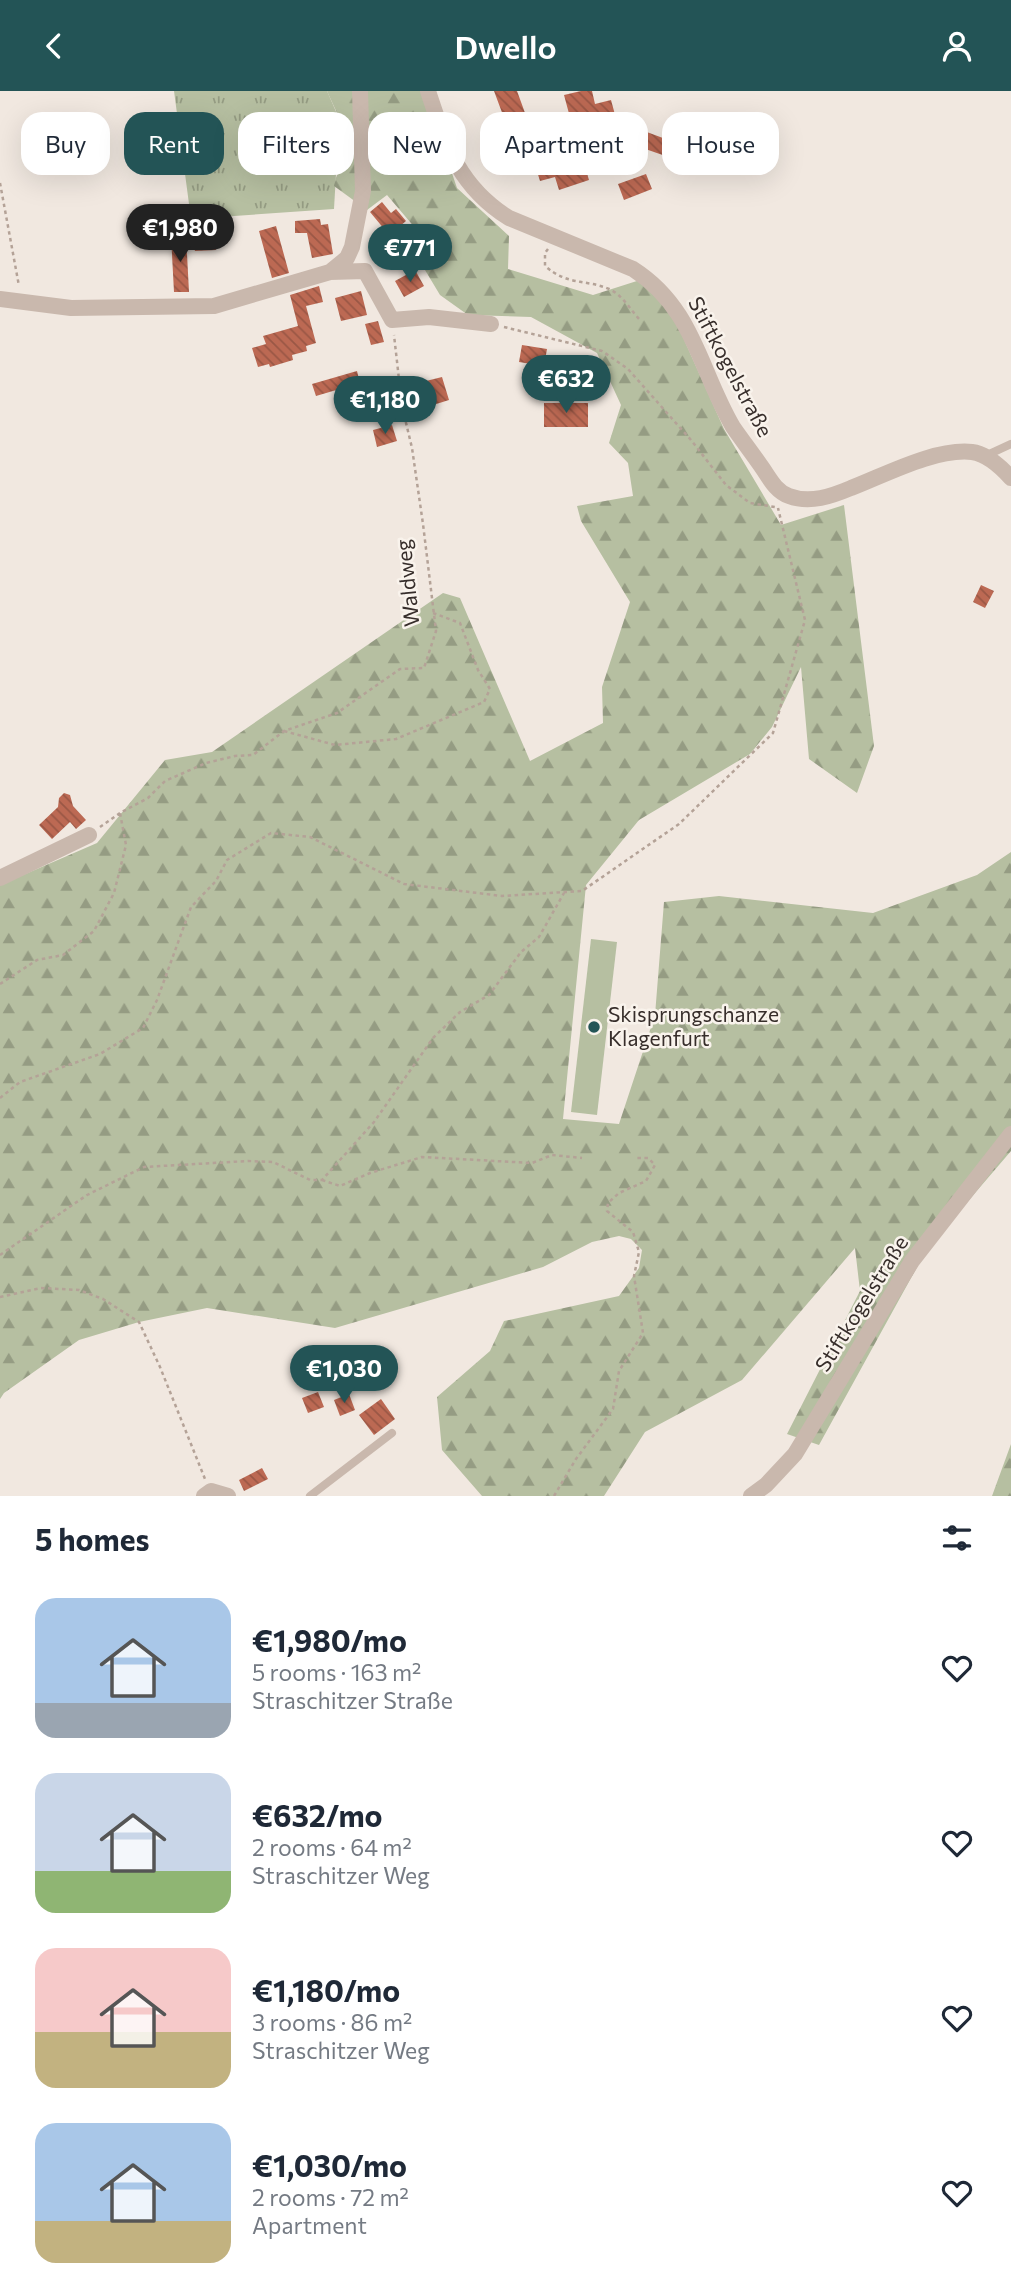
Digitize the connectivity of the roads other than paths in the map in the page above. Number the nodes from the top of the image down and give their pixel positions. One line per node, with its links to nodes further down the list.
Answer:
1 (360, 91): 3 (street)
2 (428, 91): 9 (street, Stiftkogelstraße)
3 (352, 247): 4 (street); 5 (street)
4 (365, 271): 5 (street); 7 (street)
5 (330, 272): 6 (street)
6 (0, 299)
7 (491, 324)
8 (1011, 444): 9 (lane)
9 (985, 456): 10 (street)
10 (1011, 478)
11 (89, 835): 12 (street)
12 (0, 878)
13 (1011, 1134): 18 (street, Stiftkogelstraße)
14 (392, 1433): 17 (lane)
15 (208, 1494): 16 (street)
16 (228, 1496)
17 (310, 1496)
18 (751, 1496)

